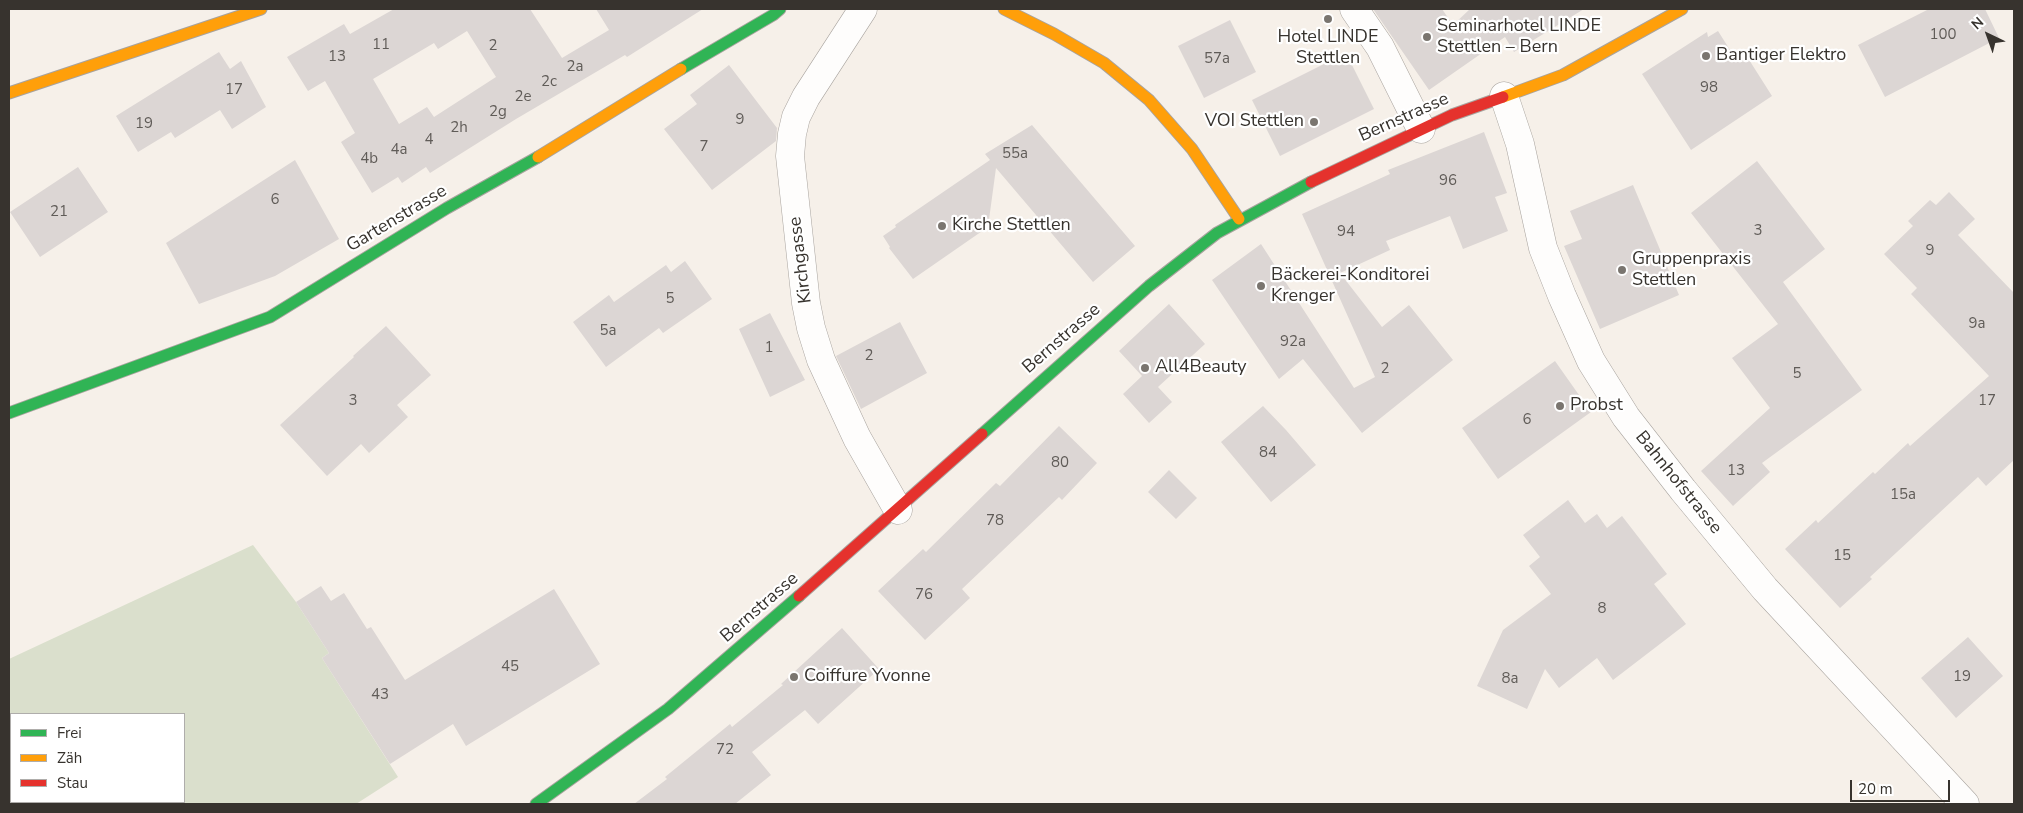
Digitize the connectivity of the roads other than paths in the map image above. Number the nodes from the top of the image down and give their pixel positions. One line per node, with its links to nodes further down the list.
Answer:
1 (261, 9): 7 (street)
2 (780, 9): 11 (street, Gartenstrasse)
3 (863, 9): 12 (street, Kirchgasse)
4 (1004, 9): 10 (street)
5 (1354, 9): 9 (street)
6 (1682, 9): 8 (street, Bernstrasse)
7 (9, 93)
8 (1504, 96): 9 (street, Bernstrasse); 14 (street, Bahnhofstrasse)
9 (1421, 129): 10 (street, Bernstrasse)
10 (1239, 219): 12 (street, Bernstrasse)
11 (9, 413)
12 (898, 510): 13 (street, Bernstrasse)
13 (536, 804)
14 (1965, 804)

